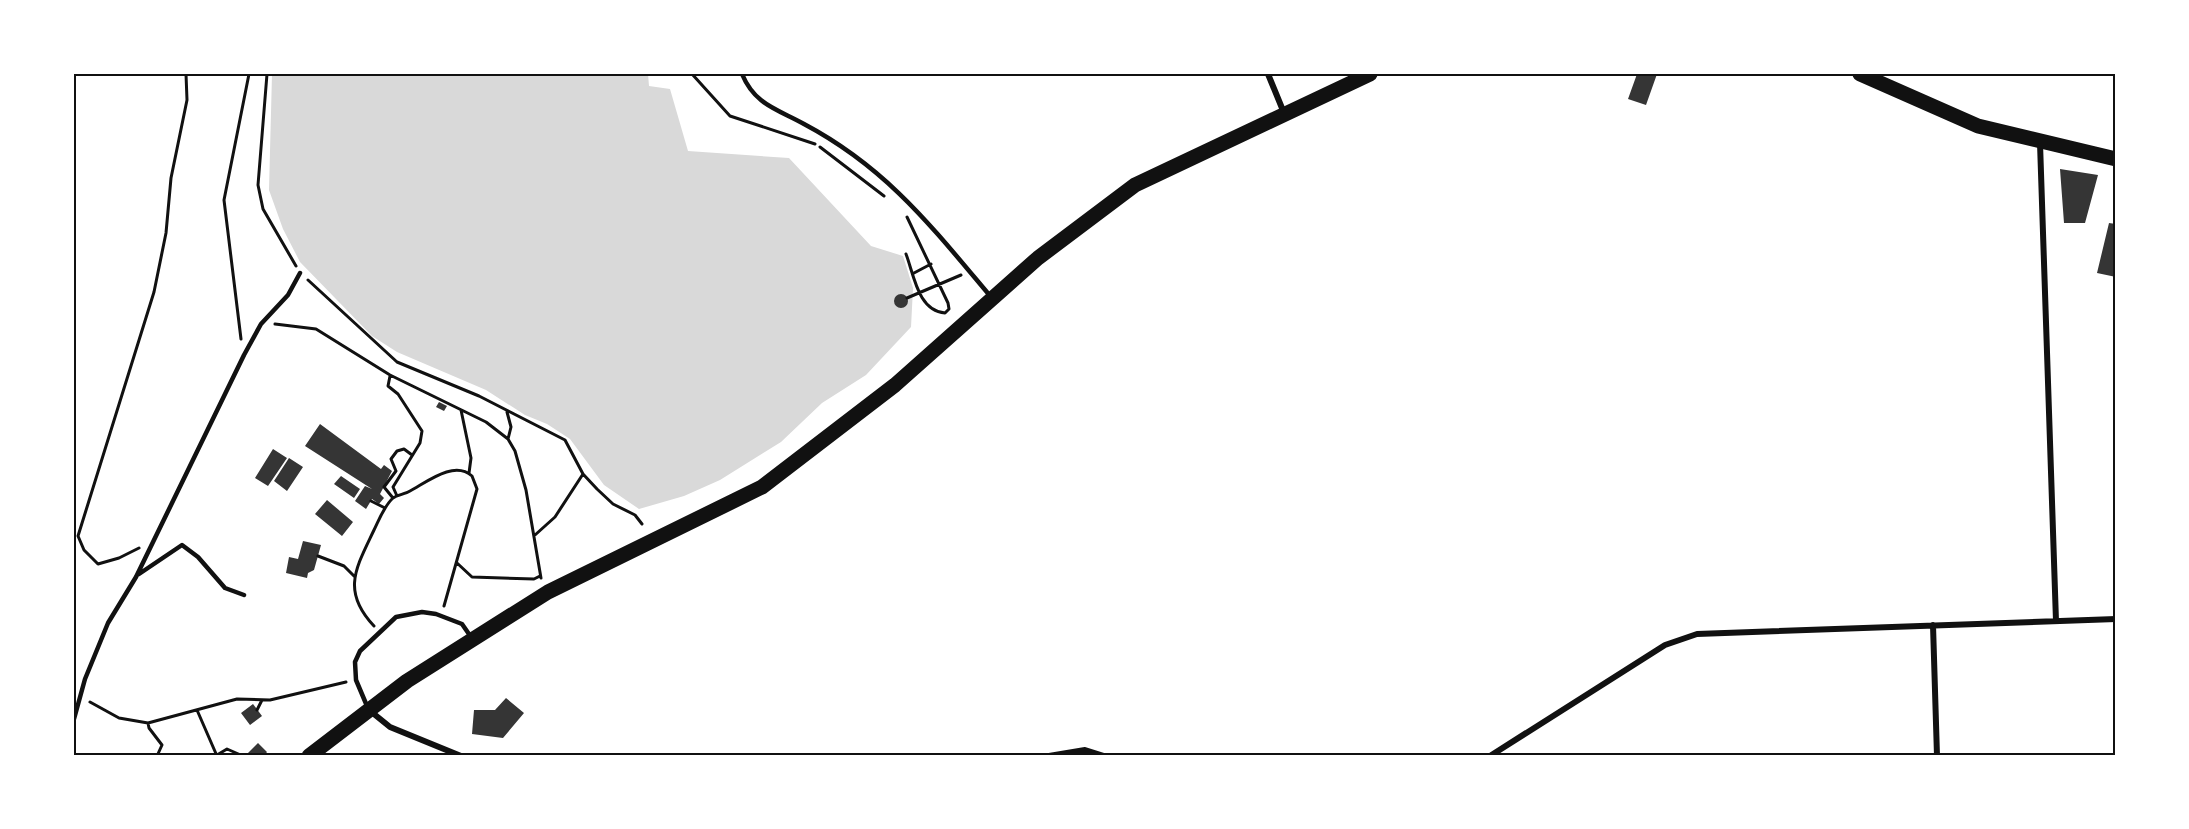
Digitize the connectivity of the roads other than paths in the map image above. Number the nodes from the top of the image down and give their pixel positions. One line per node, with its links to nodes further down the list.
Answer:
1 (742, 74): 9 (lane)
2 (1268, 74): 5 (street)
3 (1370, 74): 5 (highway)
4 (1860, 74): 6 (highway)
5 (1284, 112): 9 (highway)
6 (2040, 143): 7 (highway); 13 (street)
7 (2115, 159)
8 (300, 273): 10 (lane)
9 (993, 299): 15 (highway)
10 (137, 575): 11 (lane); 17 (lane)
11 (244, 595)
12 (2115, 619): 13 (street)
13 (2056, 621): 14 (street)
14 (1933, 625): 22 (street); 23 (street)
15 (472, 638): 16 (highway); 16 (lane)
16 (368, 709): 18 (highway); 19 (street)
17 (74, 719)
18 (309, 756)
19 (461, 756)
20 (1049, 756): 21 (street)
21 (1104, 756)
22 (1490, 756)
23 (1937, 756)

